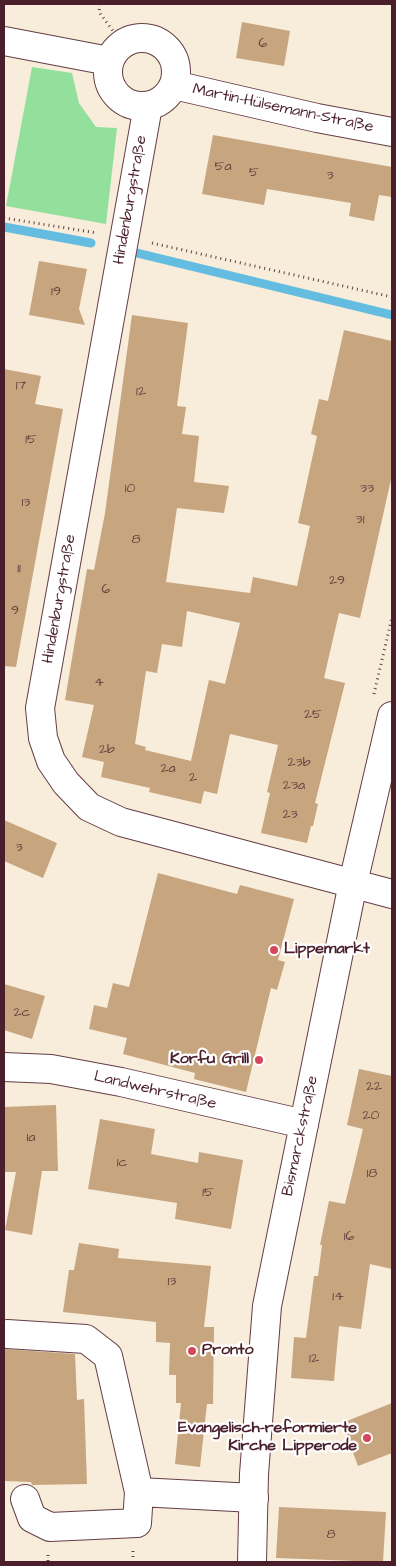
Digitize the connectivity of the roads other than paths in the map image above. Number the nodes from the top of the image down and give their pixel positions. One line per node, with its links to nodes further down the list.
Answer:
1 (4, 41): 2 (street)
2 (115, 53): 3 (street); 4 (street)
3 (174, 85): 4 (street); 5 (street, Martin-Hülsemann-Straße)
4 (148, 106): 7 (street, Hindenburgstraße)
5 (392, 132)
6 (392, 716): 7 (street, Bismarckstraße)
7 (353, 882): 8 (street, Hindenburgstraße); 10 (street, Bismarckstraße)
8 (392, 894)
9 (4, 1067): 10 (street, Landwehrstraße)
10 (304, 1124): 13 (street, Bismarckstraße)
11 (7, 1334): 12 (street)
12 (139, 1492): 13 (street); 14 (street)
13 (254, 1498): 15 (street, Bismarckstraße)
14 (25, 1499)
15 (252, 1562)

